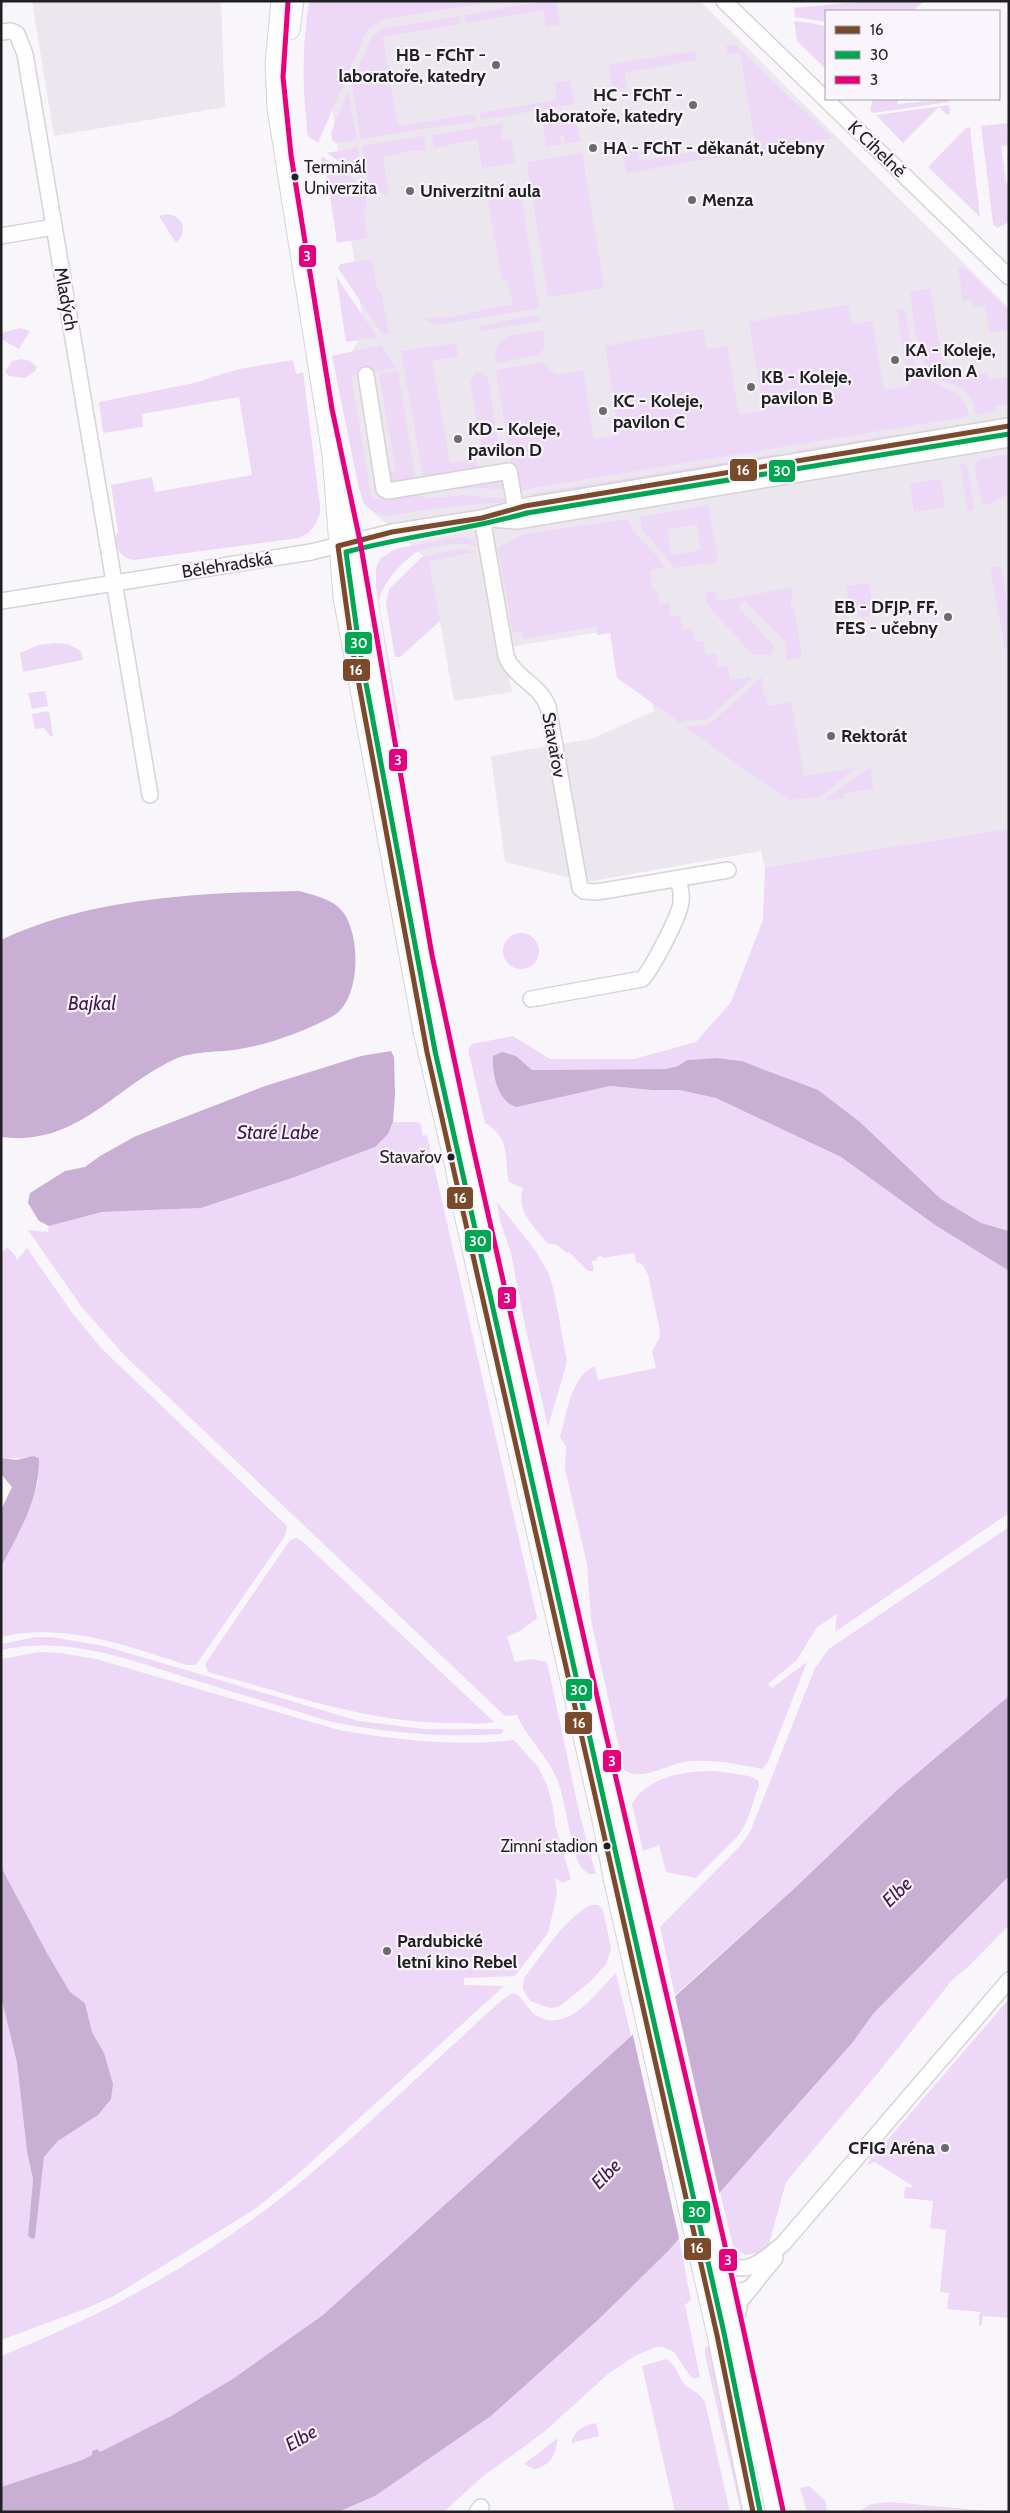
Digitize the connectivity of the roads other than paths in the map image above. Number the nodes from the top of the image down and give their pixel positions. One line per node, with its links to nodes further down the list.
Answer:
1 (281, 1): 7 (main road)
2 (294, 1): 7 (main road)
3 (724, 1): 5 (street, K Cihelně)
4 (1, 32): 8 (street, Mladých)
5 (825, 99)
6 (826, 100): 10 (street, K Cihelně)
7 (284, 156): 16 (main road)
8 (54, 227): 9 (street); 17 (street, Mladých)
9 (1, 236)
10 (1009, 277)
11 (366, 375): 14 (street)
12 (1009, 426): 14 (street)
13 (1009, 439): 14 (street)
14 (516, 514): 15 (street, Bělehradská)
15 (482, 518): 16 (street, Bělehradská); 21 (street, Stavařov)
16 (346, 544): 17 (street, Bělehradská); 25 (main road); 25 (main road)
17 (115, 582): 18 (street, Bělehradská); 19 (street)
18 (1, 601)
19 (150, 795)
20 (728, 870): 21 (street, Stavařov)
21 (678, 879): 22 (street)
22 (532, 999)
23 (1009, 1980): 24 (street)
24 (783, 2244): 25 (street); 26 (street)
25 (707, 2252): 27 (main road); 29 (main road)
26 (752, 2287): 27 (street); 28 (street)
27 (727, 2290): 28 (main road)
28 (735, 2330): 30 (main road)
29 (753, 2512)
30 (776, 2512)

